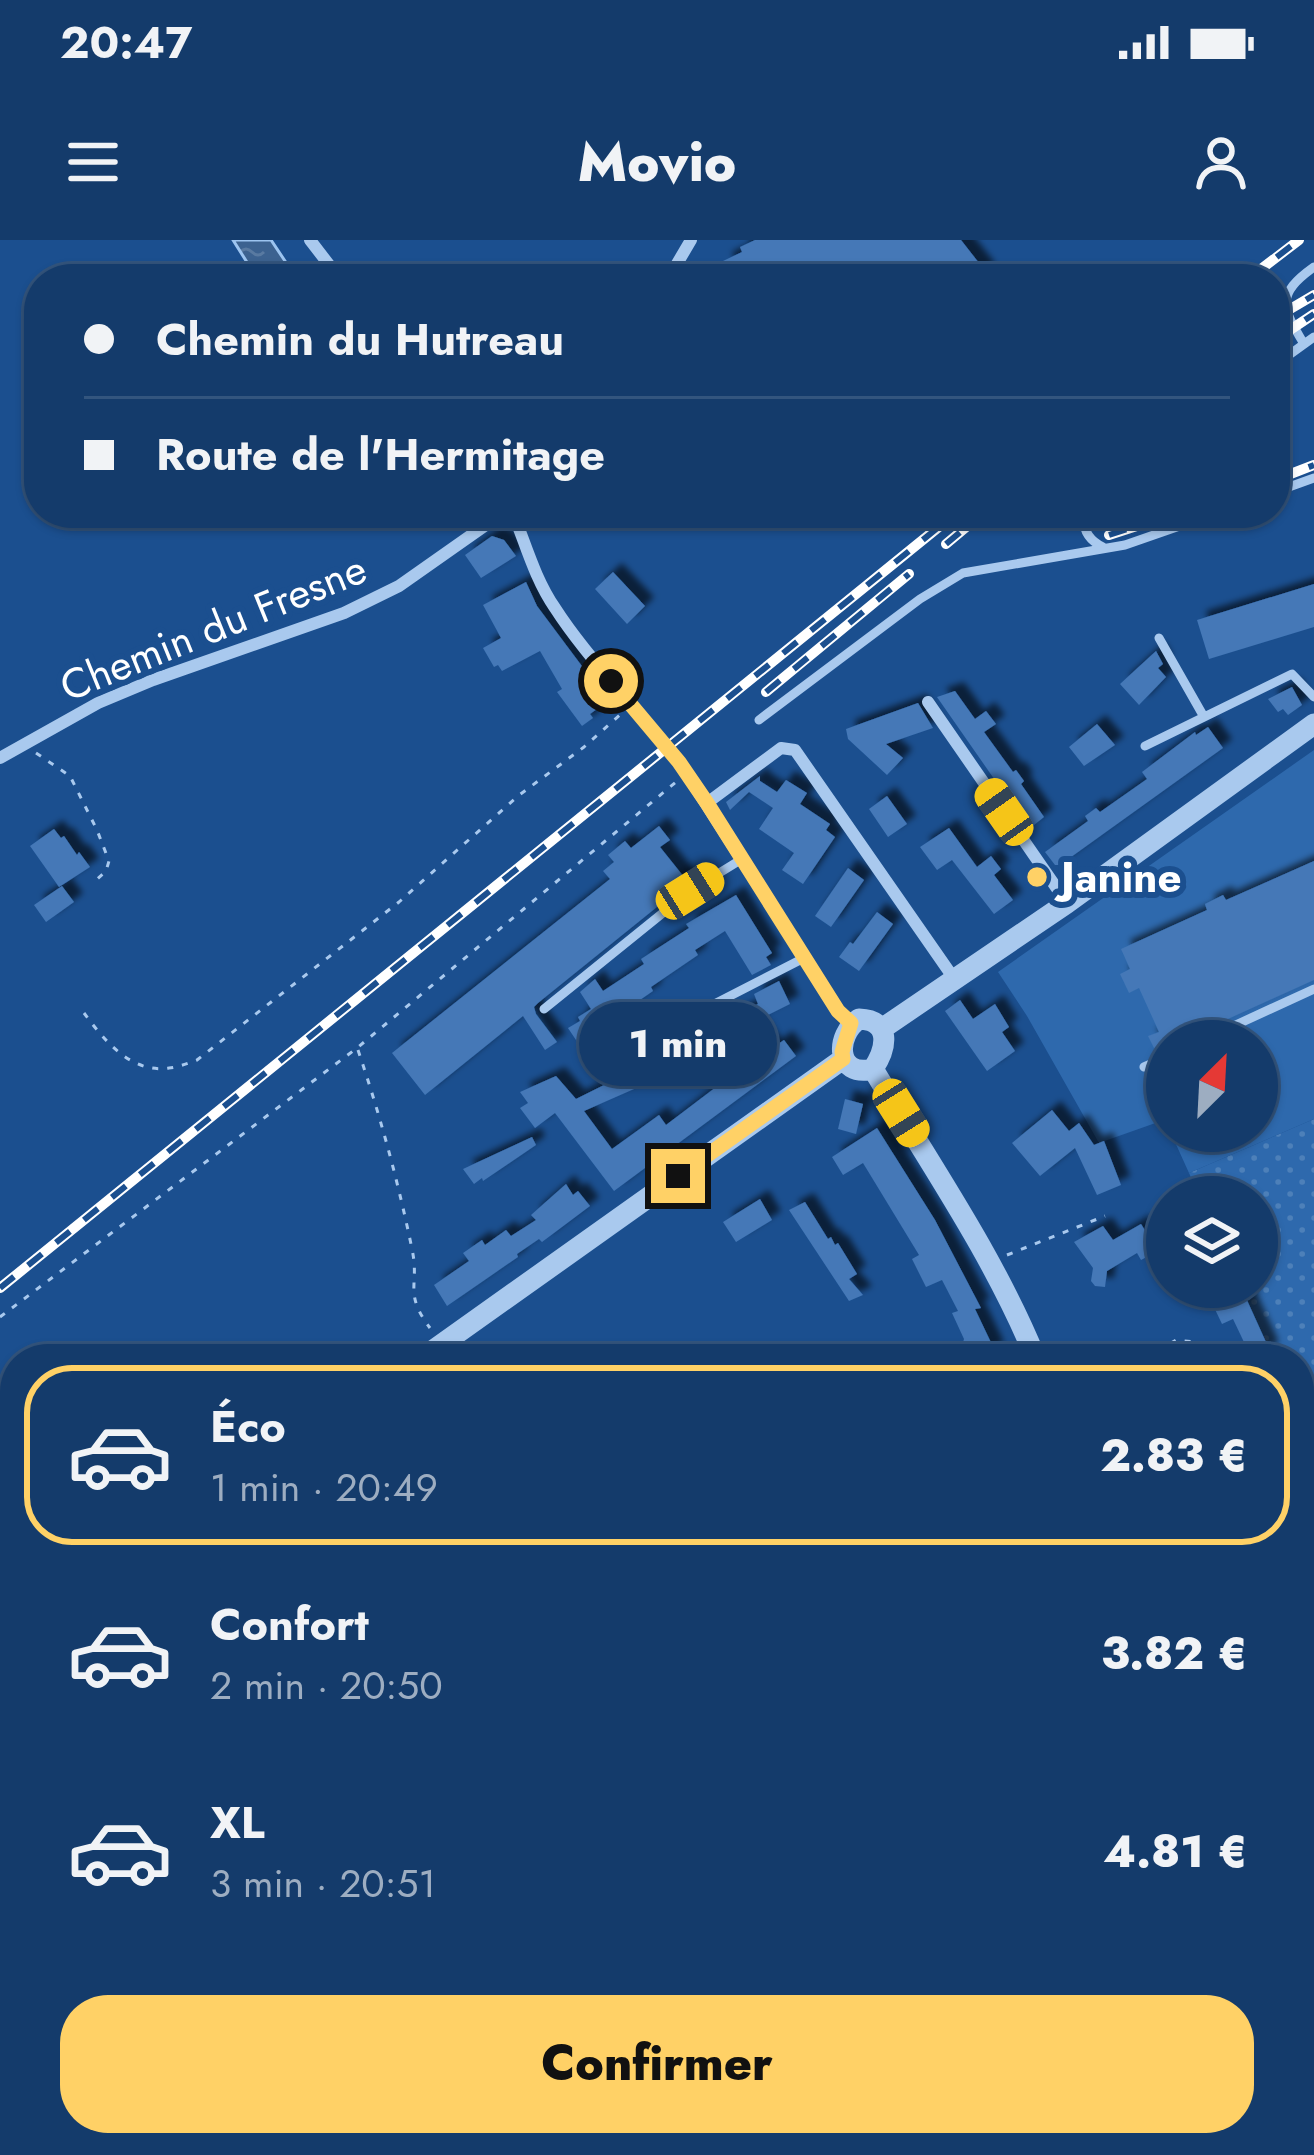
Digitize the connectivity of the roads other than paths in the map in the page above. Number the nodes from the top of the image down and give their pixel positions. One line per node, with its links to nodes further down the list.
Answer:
1 (310, 240): 2 (street)
2 (328, 264)
3 (1314, 267): 4 (lane)
4 (1290, 288)
5 (481, 528): 17 (street, Chemin du Fresne)
6 (517, 528): 18 (street, bridge)
7 (1085, 528): 9 (lane)
8 (1174, 528): 9 (lane)
9 (1108, 548): 14 (lane)
10 (1159, 638): 13 (lane)
11 (1314, 697): 13 (lane)
12 (928, 701): 20 (street)
13 (1204, 717): 16 (lane)
14 (759, 720)
15 (1314, 724): 20 (street)
16 (1145, 746)
17 (0, 758)
18 (707, 803): 19 (street); 22 (street)
19 (742, 859): 21 (street); 24 (lane)
20 (1067, 903): 22 (street)
21 (804, 958): 26 (street); 28 (lane)
22 (956, 980): 27 (street)
23 (1314, 989): 25 (lane)
24 (544, 1009)
25 (1247, 1020)
26 (851, 1023): 27 (street); 29 (street)
27 (883, 1028): 30 (street)
28 (617, 1054)
29 (843, 1059): 30 (street); 31 (street)
30 (873, 1069): 32 (street)
31 (442, 1344)
32 (1030, 1344)

